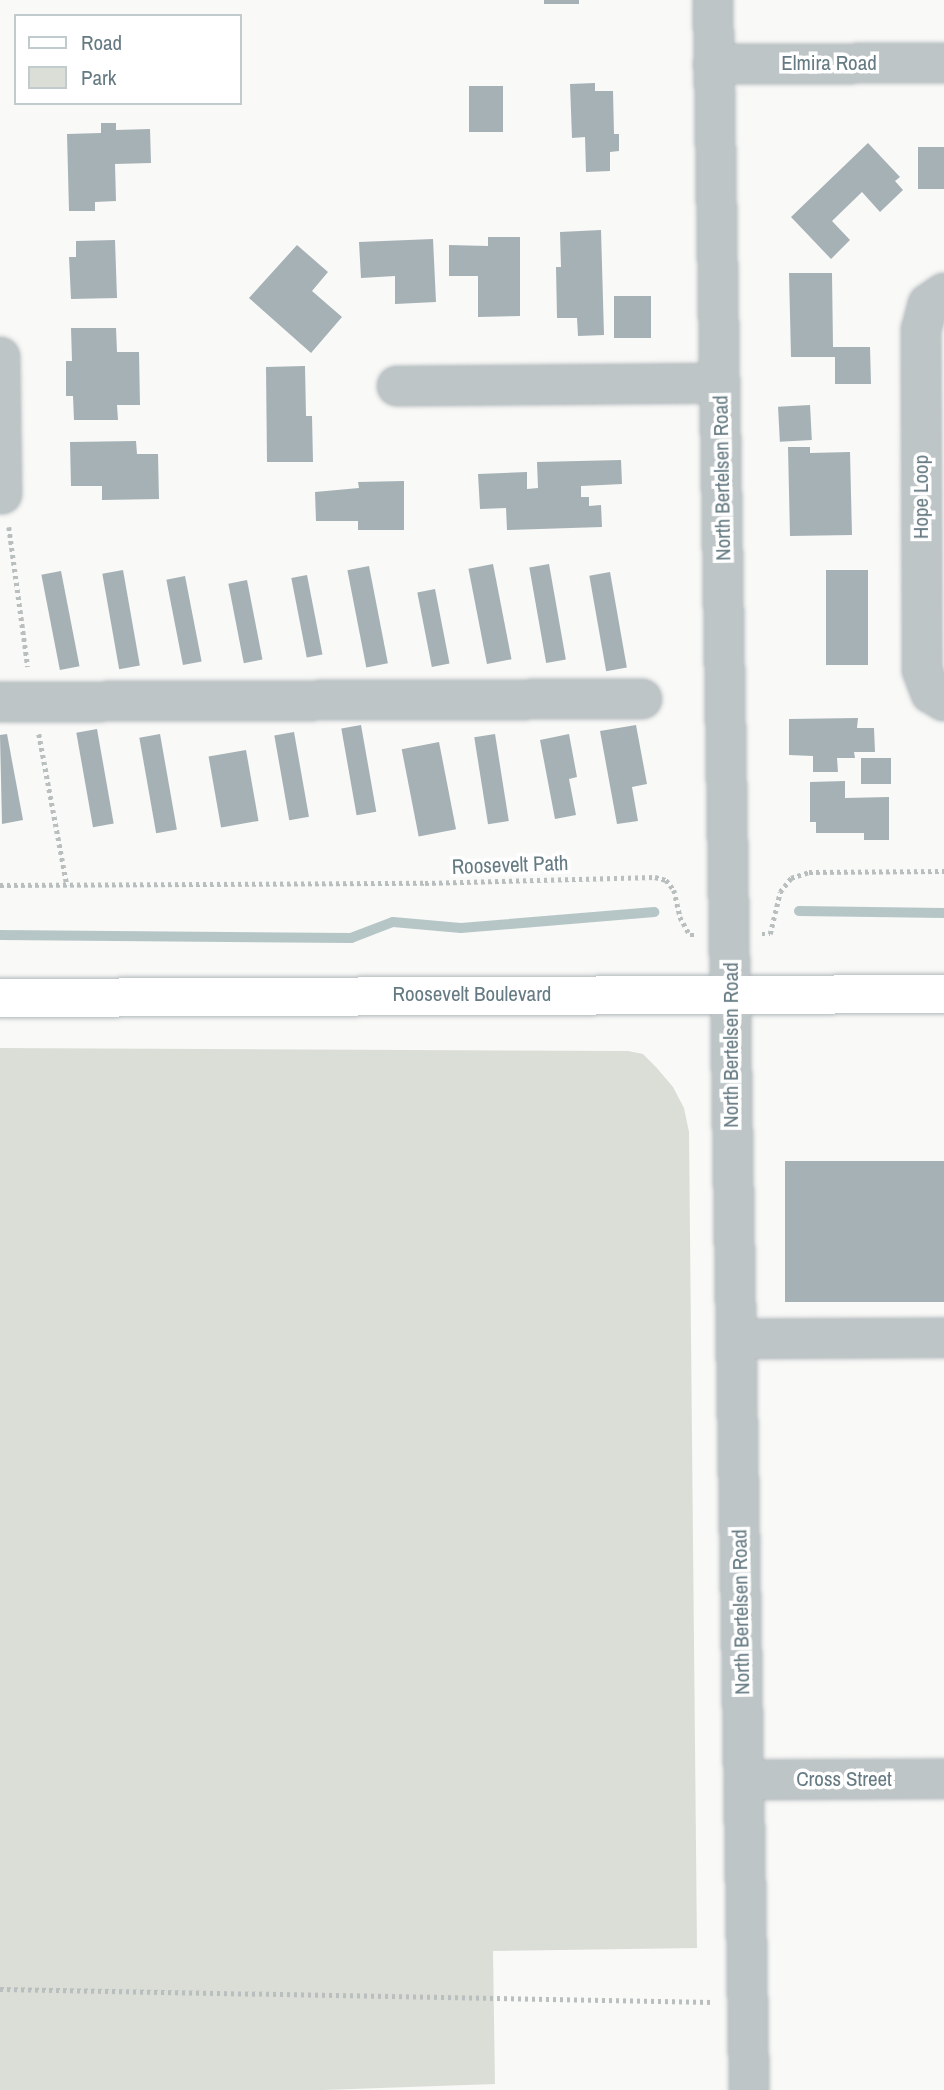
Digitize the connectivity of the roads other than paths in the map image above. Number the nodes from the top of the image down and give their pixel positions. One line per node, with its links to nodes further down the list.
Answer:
1 (713, 0): 3 (street, North Bertelsen Road)
2 (944, 62): 3 (street, Elmira Road)
3 (713, 64): 6 (street, North Bertelsen Road)
4 (944, 293): 10 (street, Hope Loop)
5 (0, 358): 8 (street)
6 (720, 383): 7 (street); 12 (street, North Bertelsen Road)
7 (397, 386)
8 (2, 494)
9 (642, 699): 11 (street)
10 (944, 701)
11 (0, 702)
12 (730, 993): 13 (main road, Roosevelt Boulevard); 14 (main road, Roosevelt Boulevard); 16 (street, North Bertelsen Road)
13 (944, 994)
14 (0, 998)
15 (944, 1338): 16 (street)
16 (736, 1339): 18 (street, North Bertelsen Road)
17 (944, 1779): 18 (street, Cross Street)
18 (745, 1780): 19 (street, North Bertelsen Road)
19 (749, 2090)

